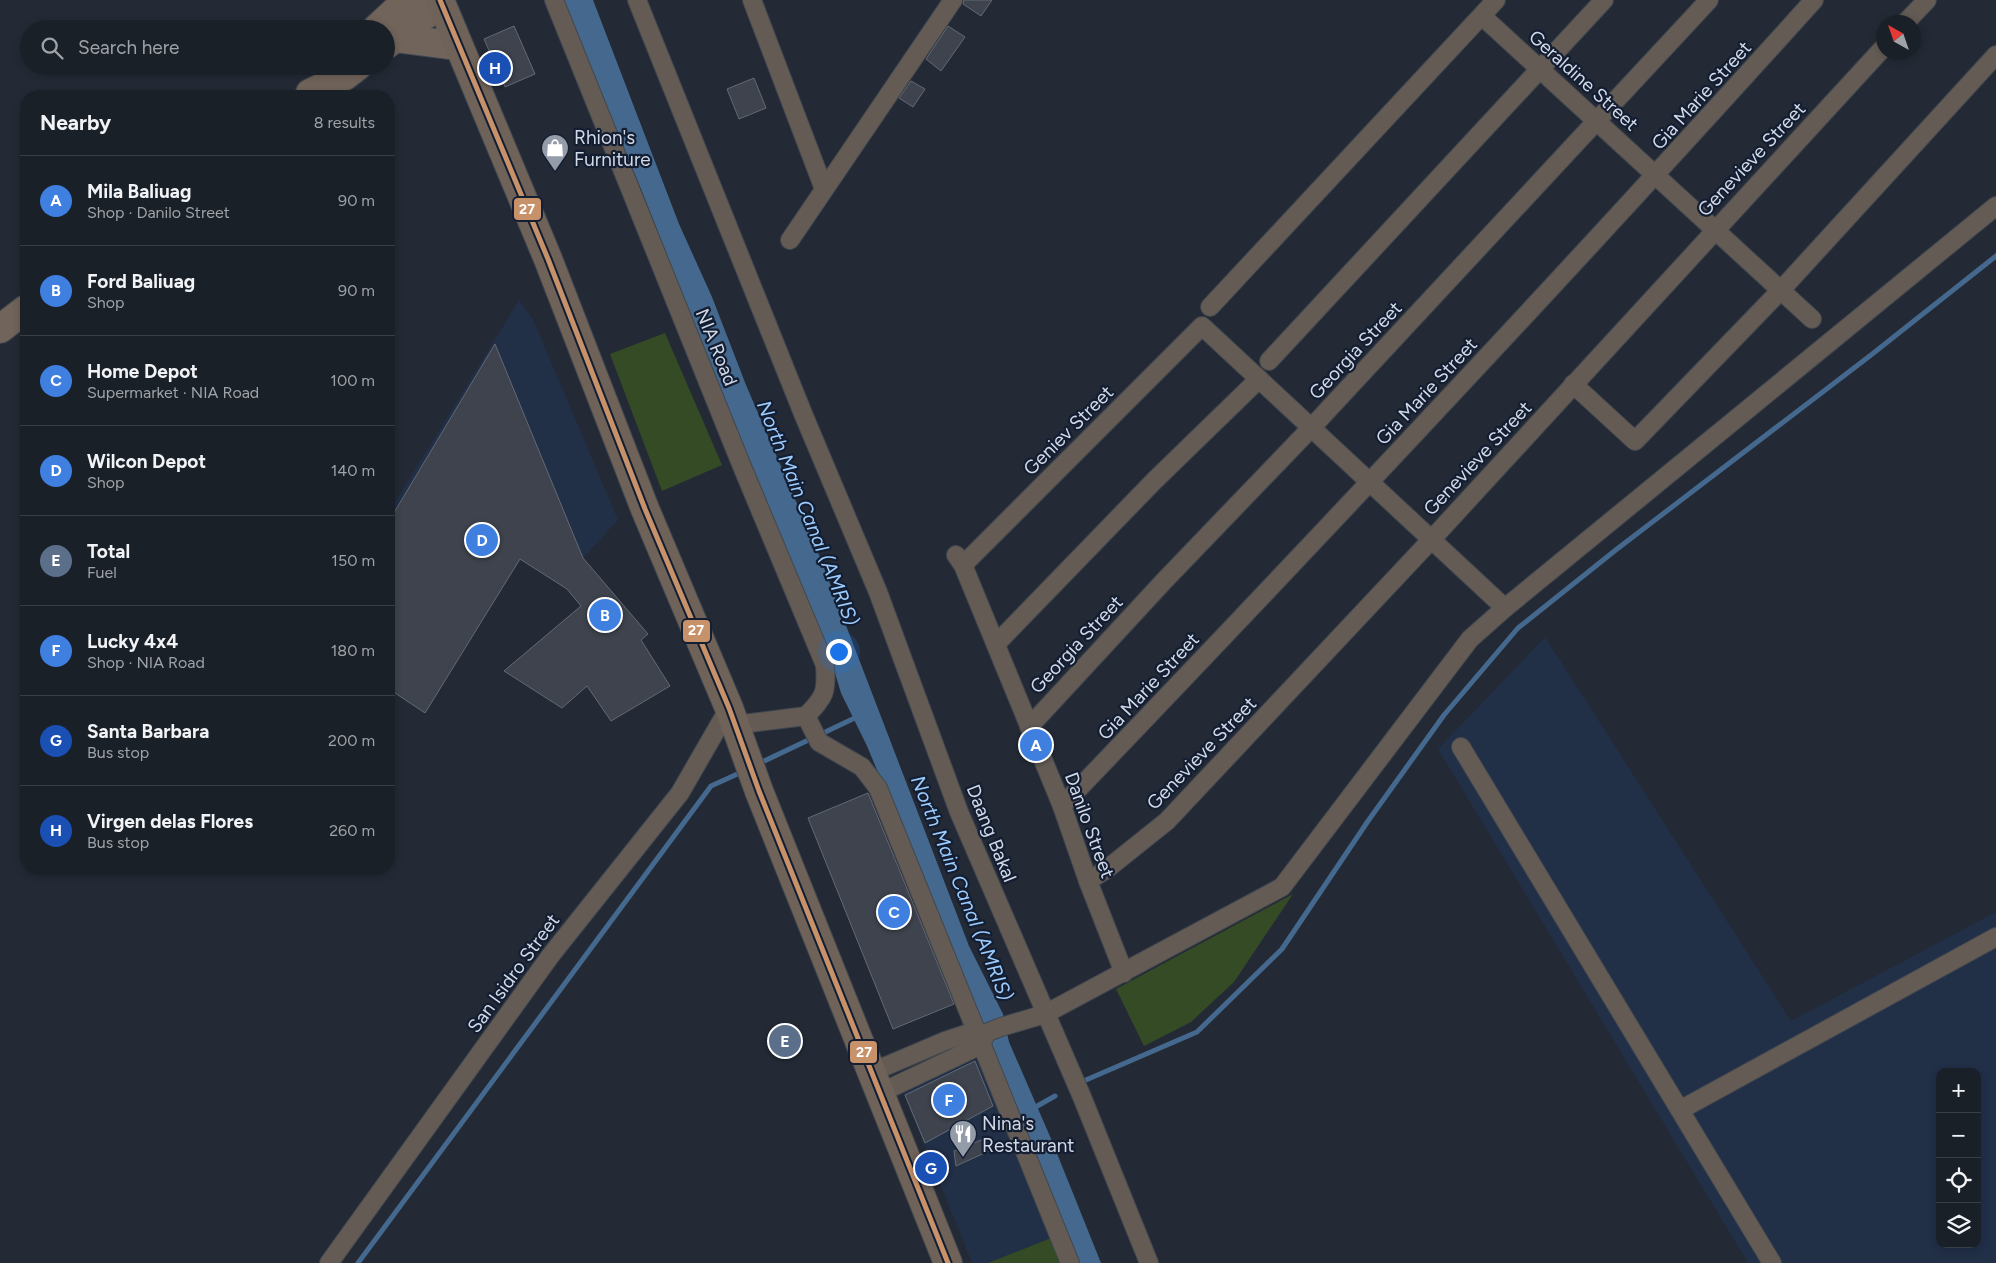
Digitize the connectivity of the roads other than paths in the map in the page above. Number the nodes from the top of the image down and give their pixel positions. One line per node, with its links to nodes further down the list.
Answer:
1 (407, 0): 14 (main road)
2 (554, 0): 47 (street, NIA Road)
3 (637, 0): 53 (street, Daang Bakal)
4 (752, 0): 27 (street)
5 (953, 0): 27 (street)
6 (1496, 0): 13 (street)
7 (1604, 0): 20 (street)
8 (1709, 0): 25 (street, Georgia Street)
9 (1814, 0): 26 (street, Gia Marie Street)
10 (1927, 0): 12 (street)
11 (441, 1): 15 (main road); 17 (highway)
12 (1913, 15)
13 (1482, 16): 20 (street, Geraldine Street); 32 (street)
14 (392, 20)
15 (395, 23)
16 (395, 29): 17 (main road)
17 (458, 46): 45 (highway)
18 (1996, 55): 31 (street)
19 (1876, 56): 29 (street, Genevieve Street)
20 (1540, 69): 25 (street, Geraldine Street); 36 (street)
21 (327, 75): 23 (main road)
22 (346, 75): 24 (main road)
23 (313, 90)
24 (318, 90)
25 (1598, 121): 26 (street, Geraldine Street); 39 (street, Georgia Street)
26 (1656, 176): 29 (street, Geraldine Street); 40 (street, Gia Marie Street)
27 (824, 189): 30 (street)
28 (1996, 206): 43 (street)
29 (1714, 229): 31 (street, Geraldine Street); 38 (street, Genevieve Street)
30 (790, 240)
31 (1781, 290): 34 (street, Geraldine Street); 38 (street)
32 (1210, 307)
33 (20, 314): 35 (main road)
34 (1812, 319)
35 (0, 329)
36 (1269, 361)
37 (1258, 379): 39 (street); 42 (street, Geniev Street); 44 (street)
38 (1574, 384): 41 (street, Genevieve Street)
39 (1312, 427): 40 (street); 46 (street, Georgia Street)
40 (1370, 482): 41 (street); 49 (street, Gia Marie Street)
41 (1432, 539): 43 (street); 50 (street, Genevieve Street)
42 (960, 559): 44 (street, Danilo Street)
43 (1506, 608): 52 (street)
44 (997, 643): 46 (street, Danilo Street)
45 (734, 725): 47 (street); 55 (highway); 57 (street, San Isidro Street)
46 (1029, 727): 49 (street, Danilo Street)
47 (813, 730): 54 (street)
48 (1460, 747): 56 (street)
49 (1062, 806): 50 (street, Danilo Street)
50 (1088, 881): 52 (street, Danilo Street)
51 (1996, 937): 56 (street)
52 (1124, 973): 53 (street)
53 (1045, 1014): 54 (street); 60 (street, Daang Bakal)
54 (986, 1034): 55 (street); 59 (street)
55 (876, 1082): 58 (highway)
56 (1680, 1110): 61 (street)
57 (329, 1263)
58 (948, 1263)
59 (1070, 1263)
60 (1149, 1263)
61 (1772, 1263)

